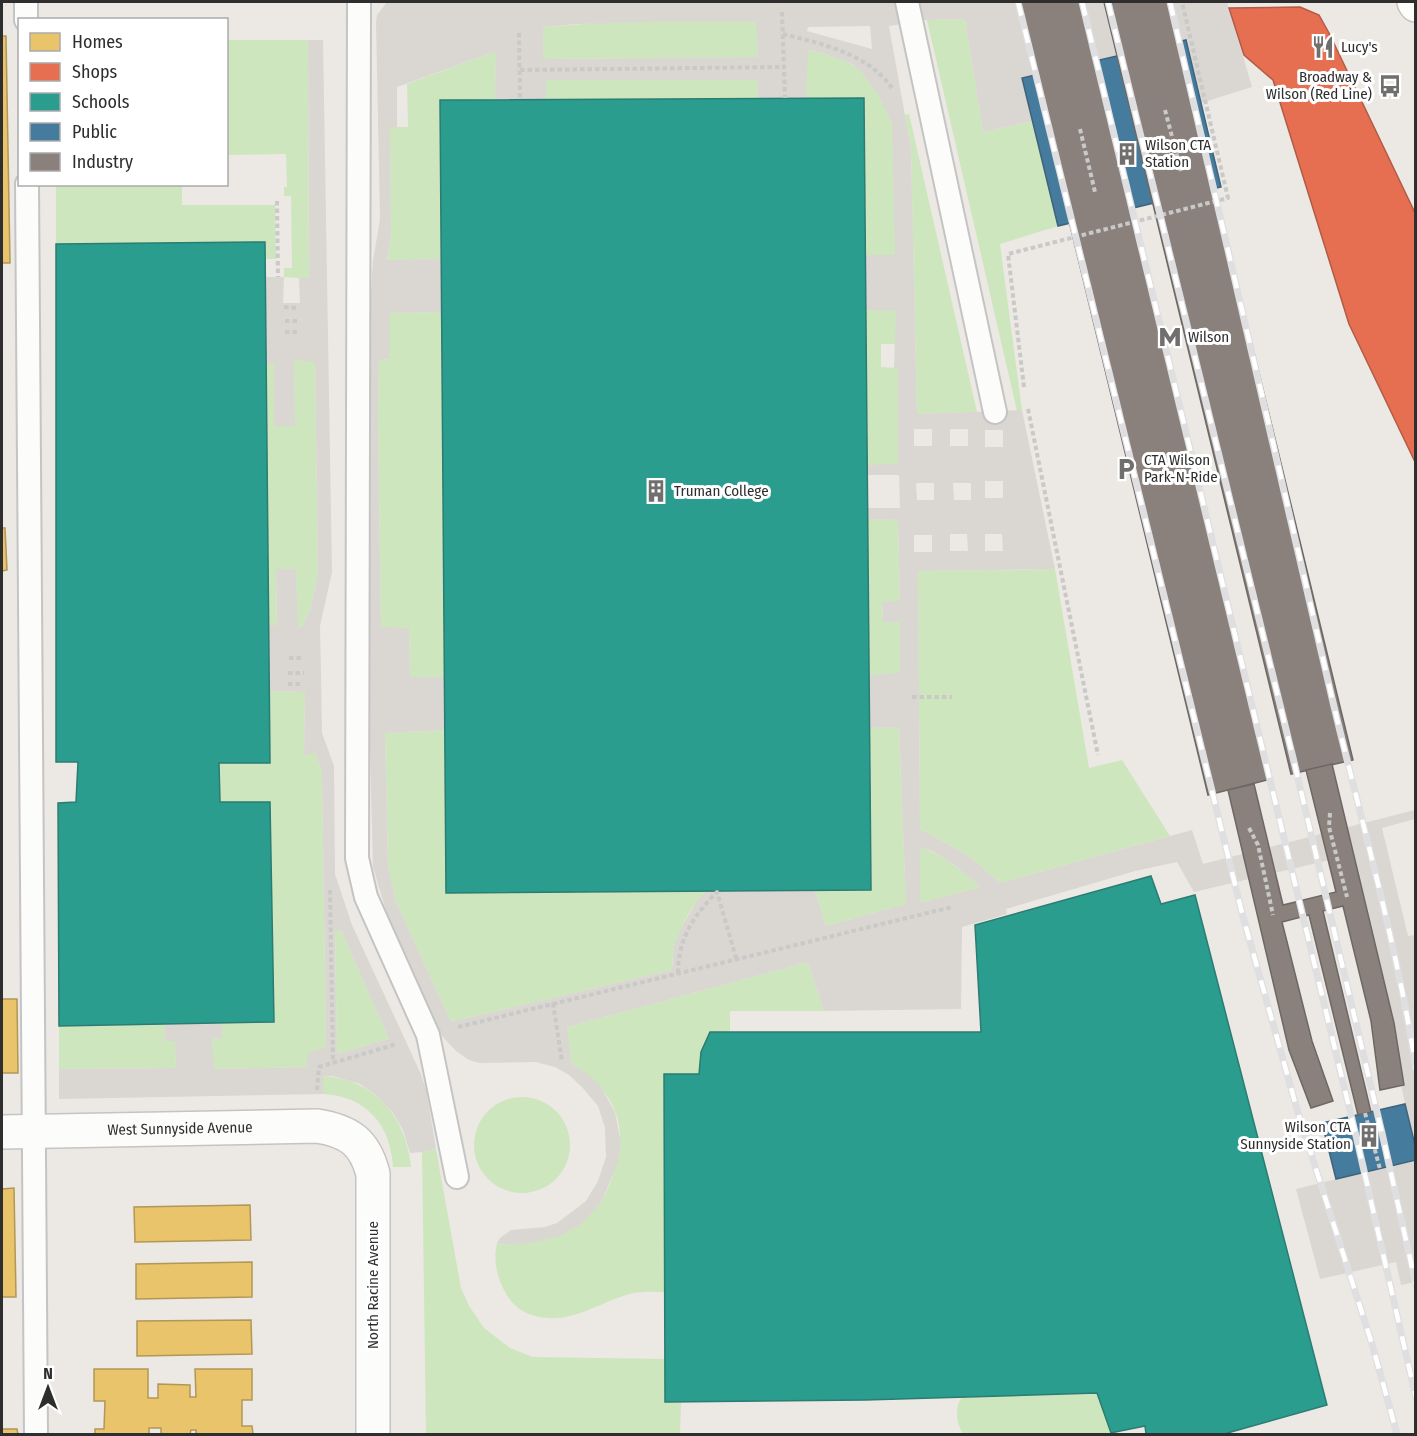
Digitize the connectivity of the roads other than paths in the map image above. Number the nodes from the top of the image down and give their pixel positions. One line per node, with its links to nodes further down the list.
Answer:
1 (26, 2): 4 (lane)
2 (359, 2): 10 (lane)
3 (907, 2): 6 (lane)
4 (26, 18)
5 (27, 186): 8 (lane)
6 (995, 412)
7 (2, 1132): 8 (street, West Sunnyside Avenue)
8 (34, 1132): 9 (street, West Sunnyside Avenue); 11 (lane)
9 (357, 1141): 12 (street, North Racine Avenue)
10 (457, 1177)
11 (36, 1434)
12 (373, 1434)

